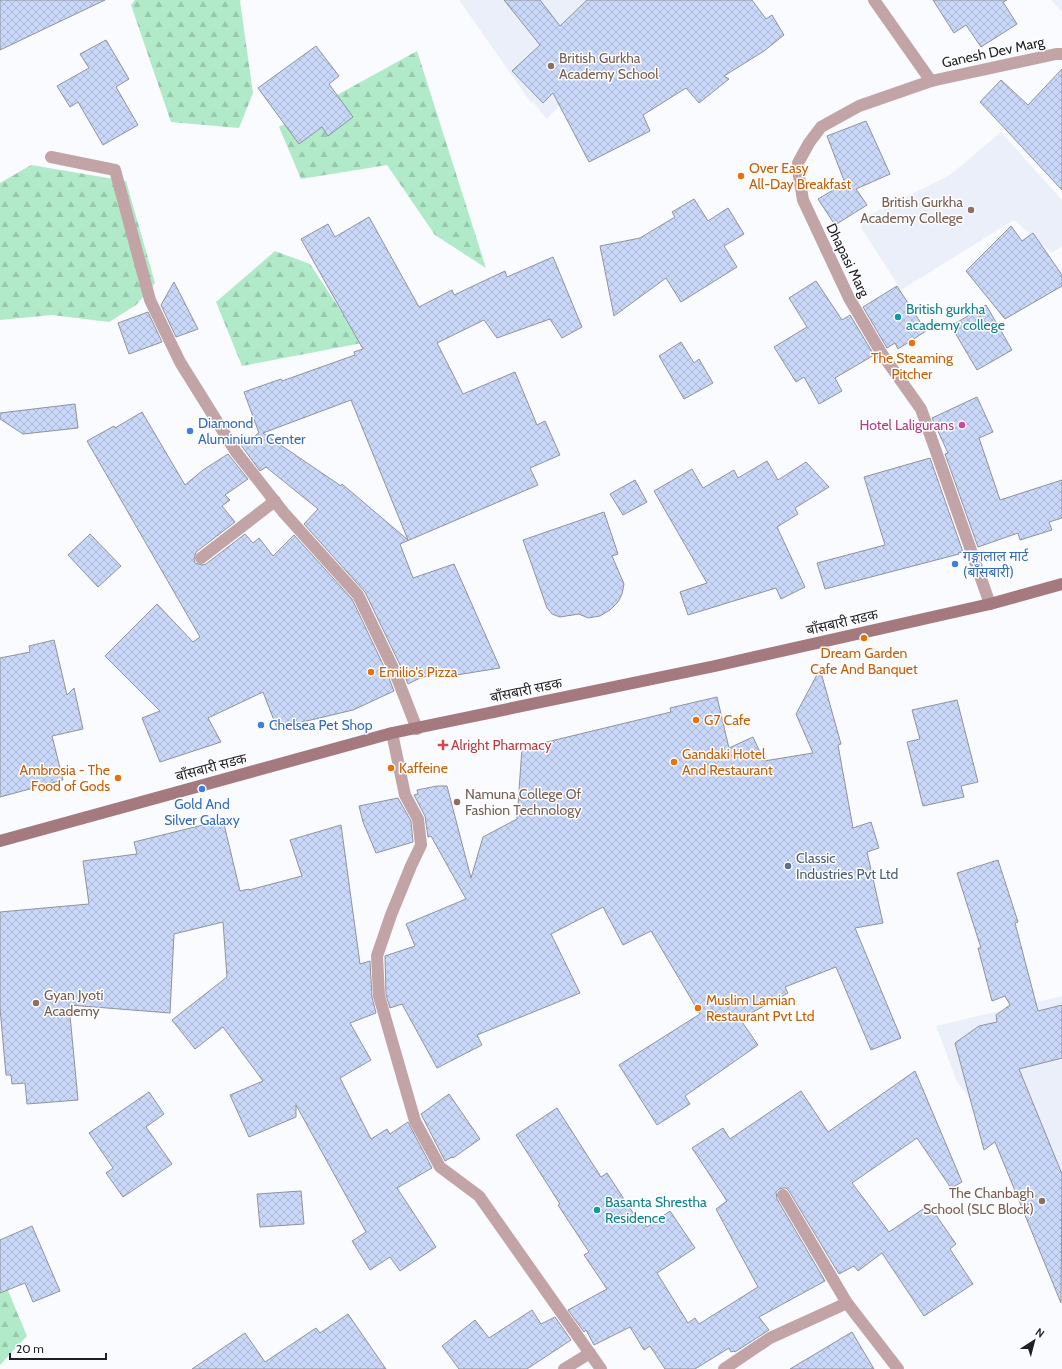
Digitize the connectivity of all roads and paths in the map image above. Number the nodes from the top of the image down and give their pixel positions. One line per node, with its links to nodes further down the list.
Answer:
1 (874, 0): 3 (street)
2 (1062, 54): 3 (street, Ganesh Dev Marg)
3 (931, 81): 8 (street, Dhapasi Marg)
4 (51, 157): 5 (street)
5 (275, 501): 6 (street); 9 (street)
6 (201, 558)
7 (1062, 584): 8 (main road, बाँसबारी सडक)
8 (990, 604): 9 (main road, बाँसबारी सडक)
9 (417, 729): 10 (main road, बाँसबारी सडक)
10 (392, 733): 11 (main road, बाँसबारी सडक); 14 (street)
11 (0, 841)
12 (783, 1195): 13 (street)
13 (847, 1303): 17 (street); 18 (street)
14 (590, 1353): 15 (street); 16 (street)
15 (564, 1369)
16 (601, 1369)
17 (724, 1369)
18 (898, 1369)

